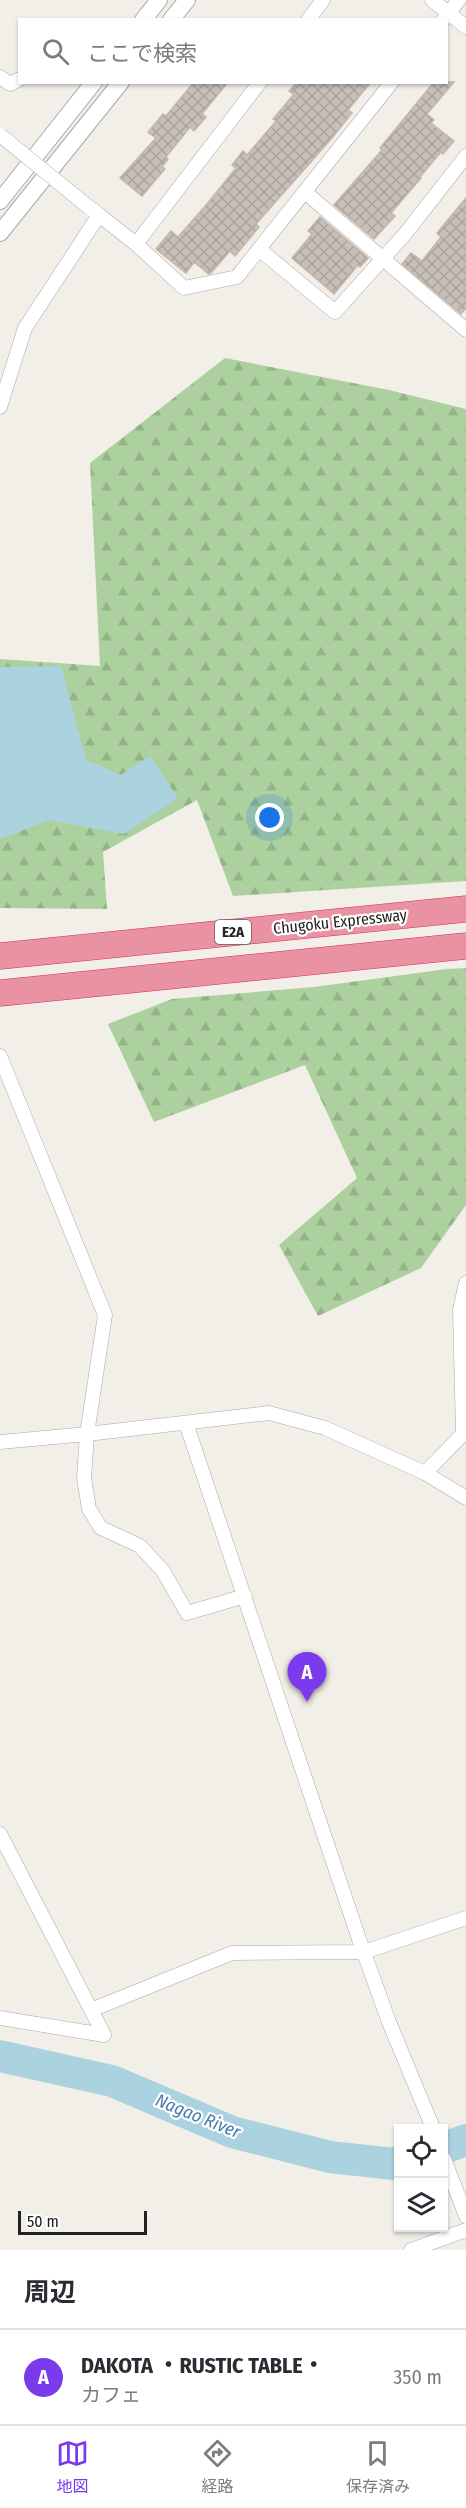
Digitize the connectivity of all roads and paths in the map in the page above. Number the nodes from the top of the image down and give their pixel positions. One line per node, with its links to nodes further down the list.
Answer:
1 (159, 0): 7 (street)
2 (187, 0): 8 (street)
3 (323, 0): 9 (street)
4 (432, 0): 6 (street)
5 (459, 0): 6 (street)
6 (446, 16): 10 (street)
7 (145, 18)
8 (173, 18)
9 (310, 18)
10 (466, 27)
11 (0, 77): 12 (street)
12 (18, 80)
13 (92, 84): 20 (street)
14 (119, 84): 22 (street)
15 (258, 84): 23 (street)
16 (390, 84): 19 (street)
17 (0, 135): 21 (street, bridge)
18 (466, 156): 25 (street)
19 (305, 192): 24 (street); 25 (street)
20 (0, 201)
21 (95, 212): 23 (street); 27 (street)
22 (0, 233)
23 (136, 244): 24 (street)
24 (260, 249): 25 (street)
25 (383, 258): 26 (street)
26 (466, 330)
27 (0, 407)
28 (466, 909): 30 (highway, Chugoku Expressway / E2A)
29 (466, 946): 31 (highway, E2A)
30 (0, 956)
31 (0, 993)
32 (0, 1056): 35 (street)
33 (466, 1283): 36 (street)
34 (186, 1423): 35 (street); 38 (street); 40 (street)
35 (87, 1434): 37 (street); 40 (street)
36 (465, 1434): 38 (street)
37 (0, 1442)
38 (425, 1473): 39 (street)
39 (466, 1498)
40 (245, 1596): 43 (street)
41 (0, 1834): 44 (street)
42 (466, 1918): 43 (street)
43 (364, 1952): 44 (street); 46 (street)
44 (91, 2010): 45 (street)
45 (0, 2018)
46 (431, 2124)
47 (448, 2171): 48 (street)
48 (466, 2216)
49 (466, 2230): 50 (street)
50 (411, 2250)

